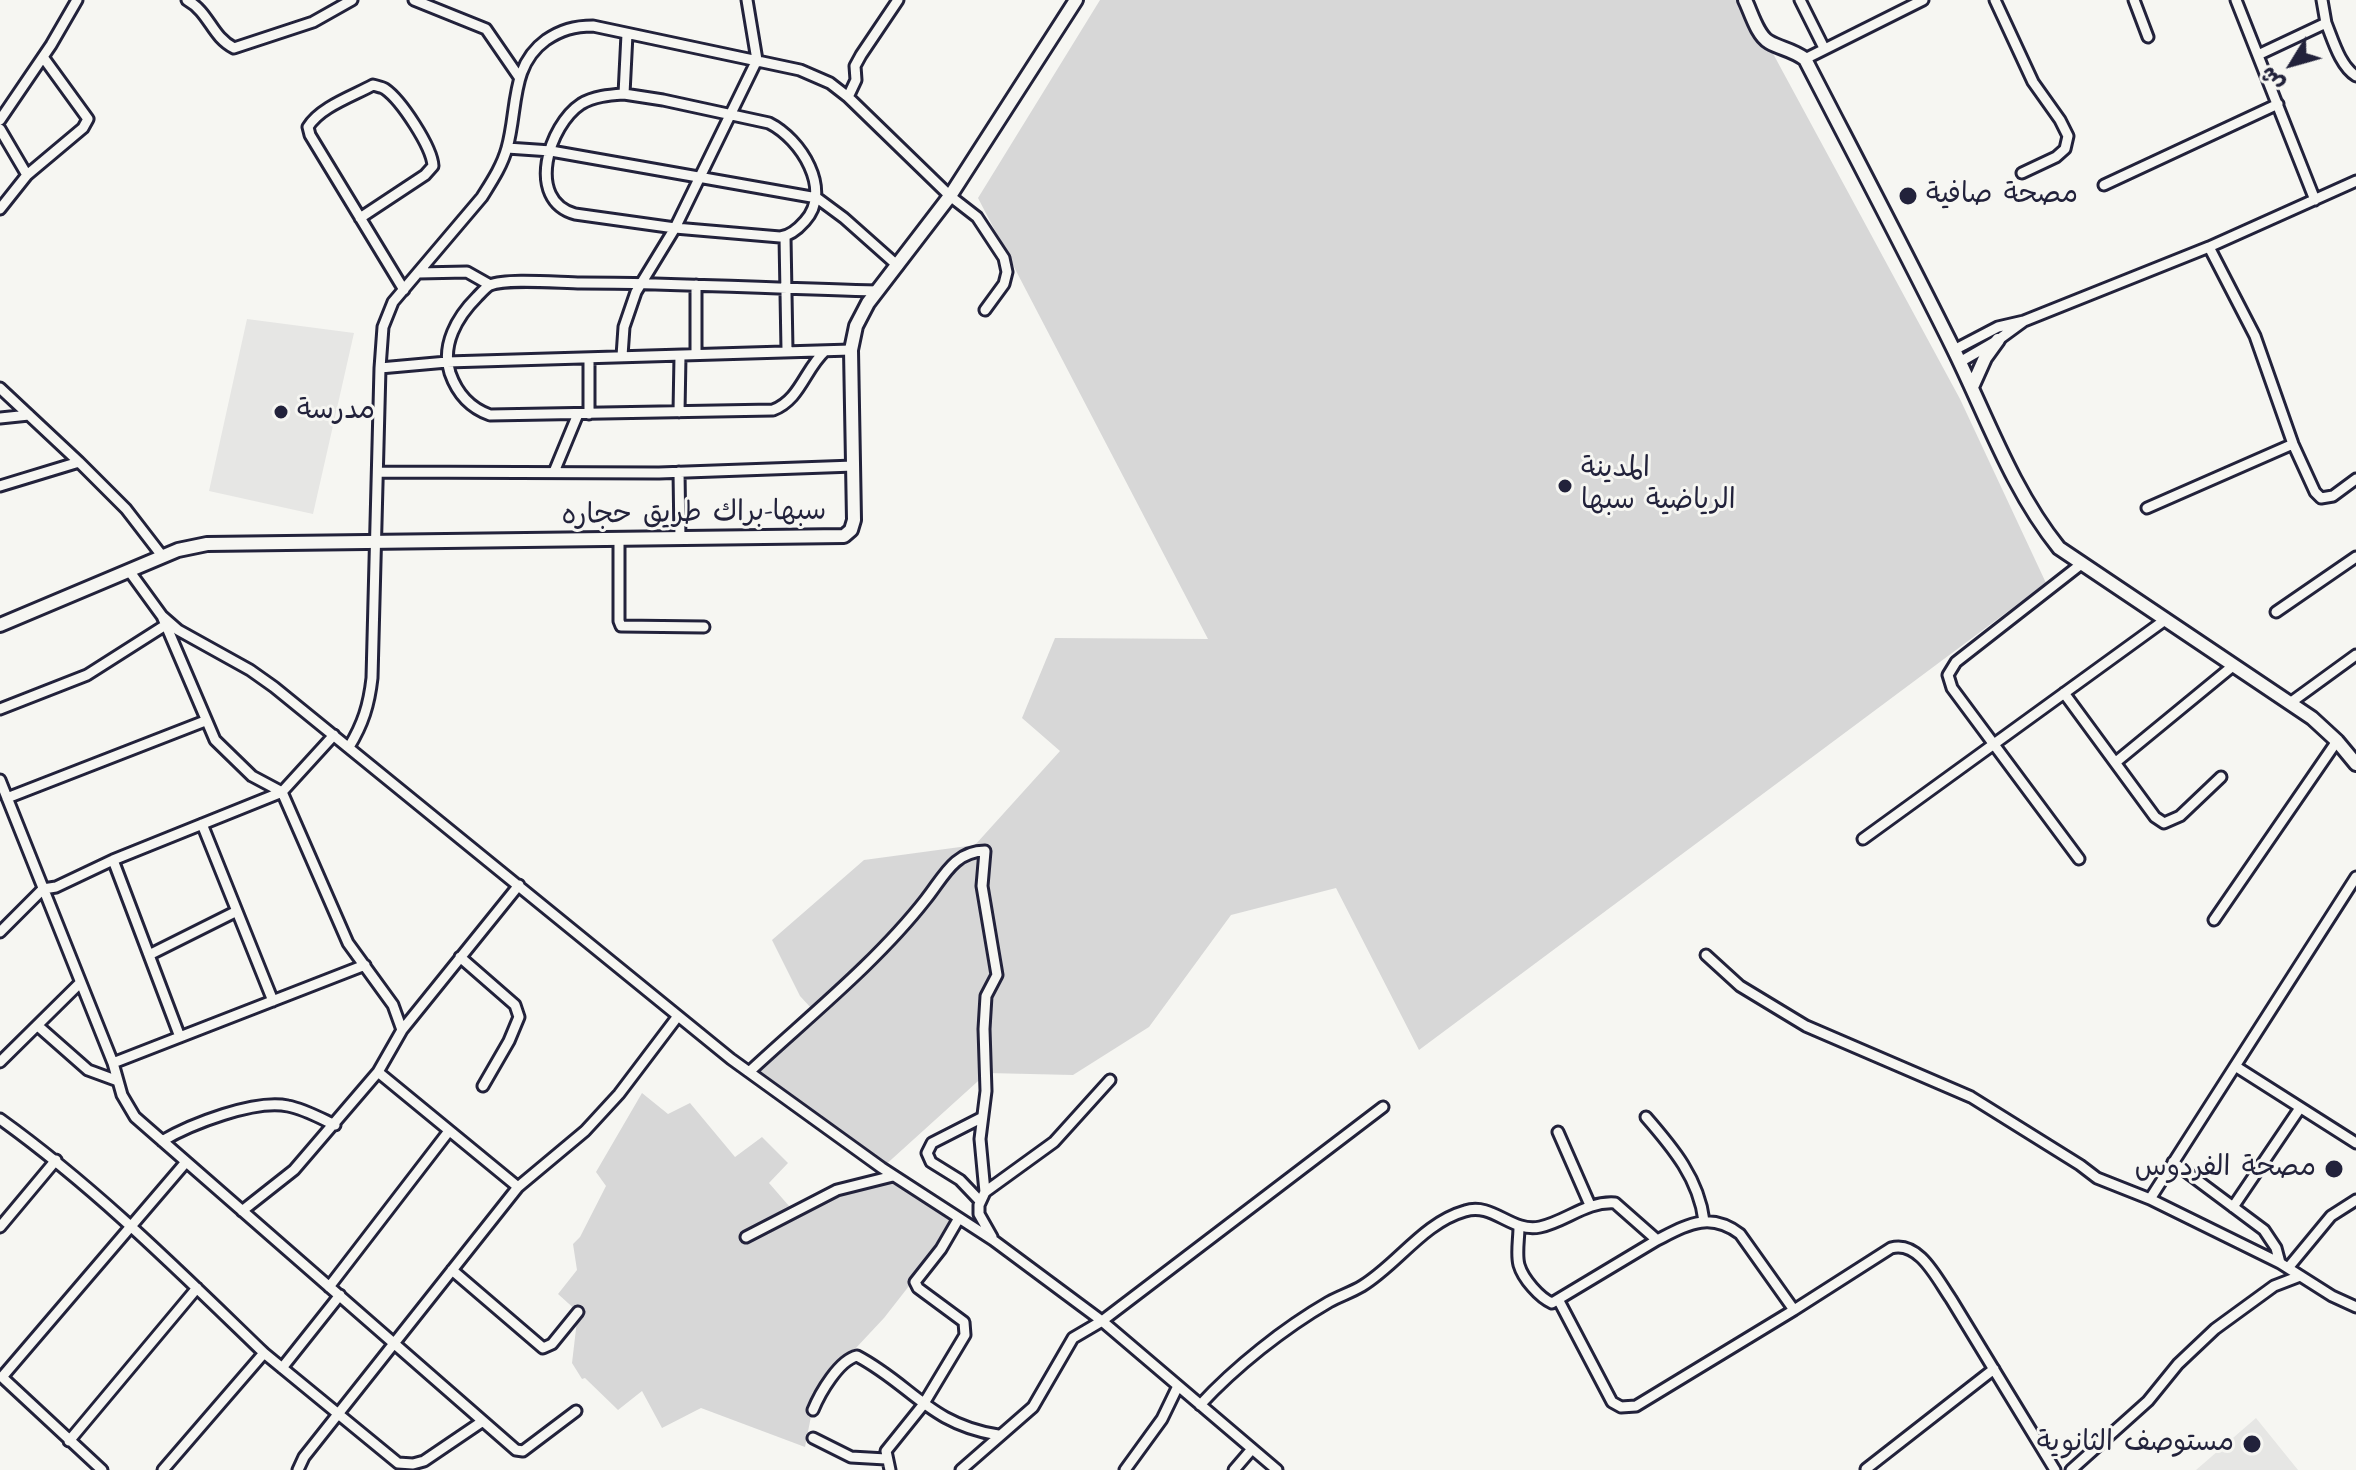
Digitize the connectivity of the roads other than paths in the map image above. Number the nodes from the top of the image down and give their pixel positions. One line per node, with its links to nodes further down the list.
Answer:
1 (77, 0): 20 (street)
2 (187, 0): 3 (street)
3 (352, 0)
4 (414, 0): 24 (street)
5 (747, 0): 22 (street)
6 (898, 0): 26 (street)
7 (1076, 0): 38 (main road, سبها-براك طريق حجاره)
8 (1745, 0): 21 (main road)
9 (1800, 0): 18 (street)
10 (1923, 0): 18 (street)
11 (1995, 0): 33 (street)
12 (2134, 0): 17 (street)
13 (2236, 0): 19 (street)
14 (2322, 0): 15 (street)
15 (2326, 23): 19 (street); 23 (street)
16 (627, 34): 22 (street); 24 (street); 25 (street)
17 (2148, 37)
18 (1824, 48): 21 (street)
19 (2258, 55): 27 (street)
20 (43, 57): 29 (street); 34 (street)
21 (1805, 59): 63 (main road)
22 (757, 60): 26 (street); 28 (street)
23 (2356, 76)
24 (519, 77): 31 (street)
25 (624, 94): 28 (street); 32 (street)
26 (848, 97): 38 (street)
27 (2278, 104): 37 (street); 40 (street)
28 (729, 115): 35 (street); 39 (street)
29 (0, 120)
30 (0, 129): 34 (street)
31 (507, 148): 32 (street); 47 (street)
32 (551, 151): 35 (street); 43 (street)
33 (2022, 173)
34 (27, 175): 41 (street)
35 (697, 178): 39 (street); 43 (street)
36 (2356, 181): 40 (street)
37 (2104, 185)
38 (950, 196): 46 (main road, سبها-براك طريق حجاره); 54 (street)
39 (817, 198): 44 (street); 46 (street)
40 (2315, 200): 45 (street)
41 (0, 209)
42 (360, 218): 42 (street); 52 (street)
43 (675, 228): 44 (street); 48 (street)
44 (785, 237): 51 (street)
45 (2209, 247): 55 (street); 74 (street)
46 (898, 266): 53 (main road, سبها-براك طريق حجاره)
47 (418, 273): 49 (street); 52 (street)
48 (644, 282): 49 (street); 50 (street); 61 (street)
49 (490, 285): 65 (street)
50 (696, 285): 51 (street); 60 (street)
51 (785, 289): 53 (street); 57 (street)
52 (404, 290): 66 (street)
53 (878, 291): 58 (main road, سبها-براك طريق حجاره)
54 (985, 310)
55 (2024, 321): 56 (street); 63 (street)
56 (1998, 340): 63 (street); 67 (main road)
57 (787, 350): 59 (street); 60 (street)
58 (851, 350): 59 (street); 76 (main road, سبها-براك طريق حجاره)
59 (825, 351): 69 (street)
60 (696, 354): 62 (street)
61 (622, 356): 62 (street); 64 (street)
62 (680, 356): 69 (street)
63 (1957, 356): 67 (main road)
64 (589, 359): 65 (street); 71 (street)
65 (447, 362): 66 (street); 70 (street)
66 (380, 368): 77 (street)
67 (1972, 387): 88 (main road)
68 (0, 388): 72 (street)
69 (679, 412): 71 (street)
70 (578, 414): 71 (street); 78 (street)
71 (589, 414)
72 (29, 415): 73 (street); 75 (street)
73 (0, 418)
74 (2293, 444): 80 (street); 82 (street)
75 (79, 462): 81 (street); 86 (street)
76 (854, 466): 79 (street); 84 (main road, سبها-براك طريق حجاره)
77 (379, 472): 78 (street); 85 (street)
78 (554, 472): 79 (street)
79 (679, 472): 84 (street)
80 (2356, 480)
81 (0, 486)
82 (2147, 508)
83 (619, 539): 84 (main road, سبها-براك طريق حجاره); 85 (main road, سبها-براك طريق حجاره); 94 (street)
84 (680, 539)
85 (377, 544): 86 (main road, سبها-براك طريق حجاره); 104 (street)
86 (163, 557): 89 (main road, سبها-براك طريق حجاره)
87 (2356, 557): 90 (street)
88 (2080, 565): 91 (main road); 103 (street)
89 (130, 572): 92 (street); 93 (main road, سبها-براك طريق حجاره)
90 (2276, 612)
91 (2165, 620): 96 (main road); 97 (street)
92 (163, 621): 99 (street); 100 (street); 101 (street)
93 (0, 625)
94 (704, 627)
95 (2356, 655): 98 (street)
96 (2234, 665): 98 (main road); 105 (street)
97 (2064, 693): 103 (street); 105 (street)
98 (2290, 703): 102 (main road)
99 (0, 709)
100 (205, 721): 109 (street); 110 (street)
101 (334, 735): 104 (street); 109 (street)
102 (2337, 741): 106 (main road); 119 (street)
103 (1994, 745): 112 (street); 113 (street)
104 (349, 747): 116 (street)
105 (2116, 762): 107 (street)
106 (2356, 764)
107 (2221, 777)
108 (0, 780): 110 (street)
109 (282, 792): 111 (street); 124 (street)
110 (7, 798): 117 (street)
111 (202, 824): 114 (street); 118 (street)
112 (1863, 839)
113 (2079, 859)
114 (113, 860): 117 (street); 121 (street)
115 (2356, 877): 133 (street)
116 (519, 885): 123 (street); 127 (street)
117 (43, 889): 120 (street); 125 (street)
118 (235, 912): 121 (street); 126 (street)
119 (2214, 920)
120 (0, 932)
121 (149, 955): 130 (street)
122 (1706, 955): 155 (street)
123 (460, 957): 129 (street); 138 (street)
124 (365, 965): 126 (street); 129 (street)
125 (80, 983): 128 (street); 132 (street)
126 (273, 1001): 130 (street)
127 (678, 1016): 135 (street); 153 (street)
128 (38, 1026): 131 (street); 137 (street)
129 (402, 1030): 134 (street)
130 (180, 1037): 132 (street)
131 (0, 1062)
132 (113, 1063): 137 (street)
133 (2235, 1066): 140 (street); 151 (street)
134 (378, 1072): 144 (street); 145 (street)
135 (749, 1072): 142 (street); 152 (street)
136 (1110, 1080): 154 (street)
137 (118, 1081): 147 (street)
138 (483, 1086)
139 (1383, 1107): 178 (street)
140 (2300, 1108): 148 (street); 158 (street)
141 (1646, 1117): 161 (street)
142 (981, 1118): 154 (street); 154 (street)
143 (0, 1119): 149 (street)
144 (335, 1125): 147 (street); 159 (street)
145 (449, 1131): 153 (street); 171 (street)
146 (1558, 1132): 157 (street)
147 (162, 1141): 150 (street)
148 (2356, 1143)
149 (56, 1160): 162 (street); 163 (street)
150 (186, 1162): 159 (street); 162 (street)
151 (2173, 1162): 155 (street); 158 (street)
152 (893, 1176): 160 (street); 165 (street)
153 (518, 1187): 169 (street)
154 (983, 1196): 166 (street)
155 (2150, 1199): 168 (street)
156 (2356, 1200): 168 (street)
157 (1590, 1205): 164 (street); 167 (street)
158 (2233, 1207): 168 (street)
159 (242, 1211): 171 (street)
160 (959, 1218): 166 (street); 185 (street)
161 (1704, 1221): 167 (street); 176 (street)
162 (132, 1225): 172 (street); 183 (street)
163 (0, 1227)
164 (1519, 1227): 174 (street); 186 (street)
165 (746, 1237)
166 (993, 1240): 178 (street)
167 (1657, 1240): 174 (street)
168 (2284, 1266): 170 (street)
169 (452, 1270): 177 (street); 179 (street)
170 (2300, 1276): 175 (street); 206 (street)
171 (329, 1287): 173 (street)
172 (197, 1288): 180 (street); 193 (street)
173 (340, 1295): 179 (street); 181 (street)
174 (1559, 1301): 176 (street)
175 (2356, 1307)
176 (1794, 1310): 182 (street)
177 (578, 1312)
178 (1102, 1321): 184 (street); 191 (street)
179 (394, 1343): 189 (street); 190 (street)
180 (264, 1353): 181 (street); 198 (street)
181 (282, 1368): 189 (street)
182 (1994, 1369): 196 (street); 205 (street)
183 (1, 1377): 193 (street)
184 (1178, 1386): 186 (street); 202 (street)
185 (923, 1405): 187 (street); 191 (street); 195 (street)
186 (1200, 1405): 194 (street)
187 (813, 1410)
188 (576, 1411): 190 (street)
189 (339, 1414): 190 (street); 199 (street)
190 (483, 1421)
191 (998, 1435): 201 (street)
192 (813, 1438): 195 (street)
193 (69, 1441): 197 (street)
194 (1252, 1449): 203 (street); 204 (street)
195 (886, 1459): 200 (street)
196 (1866, 1469)
197 (102, 1470)
198 (163, 1470)
199 (298, 1470)
200 (890, 1470)
201 (961, 1470)
202 (1125, 1470)
203 (1234, 1470)
204 (1277, 1470)
205 (2055, 1470)
206 (2071, 1470)

